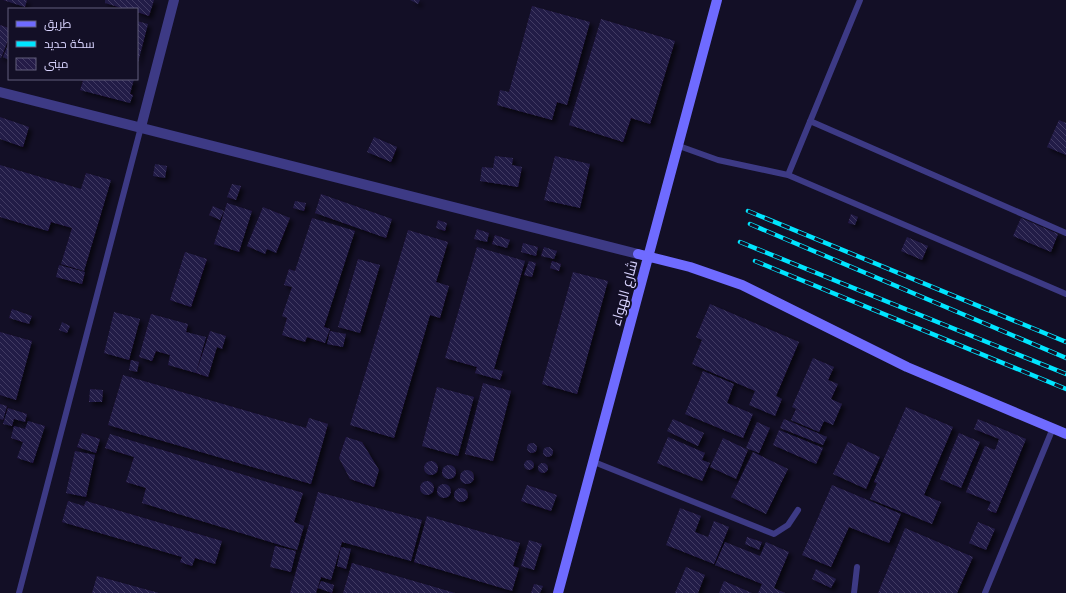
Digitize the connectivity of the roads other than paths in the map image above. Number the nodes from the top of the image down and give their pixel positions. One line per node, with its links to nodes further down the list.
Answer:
1 (174, 0): 6 (street)
2 (718, 0): 7 (street, شارع الهواء)
3 (860, 0): 5 (lane)
4 (0, 92): 6 (street)
5 (810, 121): 8 (lane); 9 (lane)
6 (141, 127): 10 (street); 17 (lane)
7 (678, 146): 8 (lane); 10 (street, شارع الهواء)
8 (788, 175): 11 (lane)
9 (1066, 233)
10 (648, 257): 12 (street); 14 (street, شارع الهواء)
11 (1066, 294)
12 (1053, 428): 13 (street); 20 (lane)
13 (1066, 434)
14 (594, 462): 15 (lane); 18 (street, شارع الهواء)
15 (798, 510)
16 (857, 567): 19 (lane)
17 (19, 593)
18 (558, 593)
19 (854, 593)
20 (985, 593)

